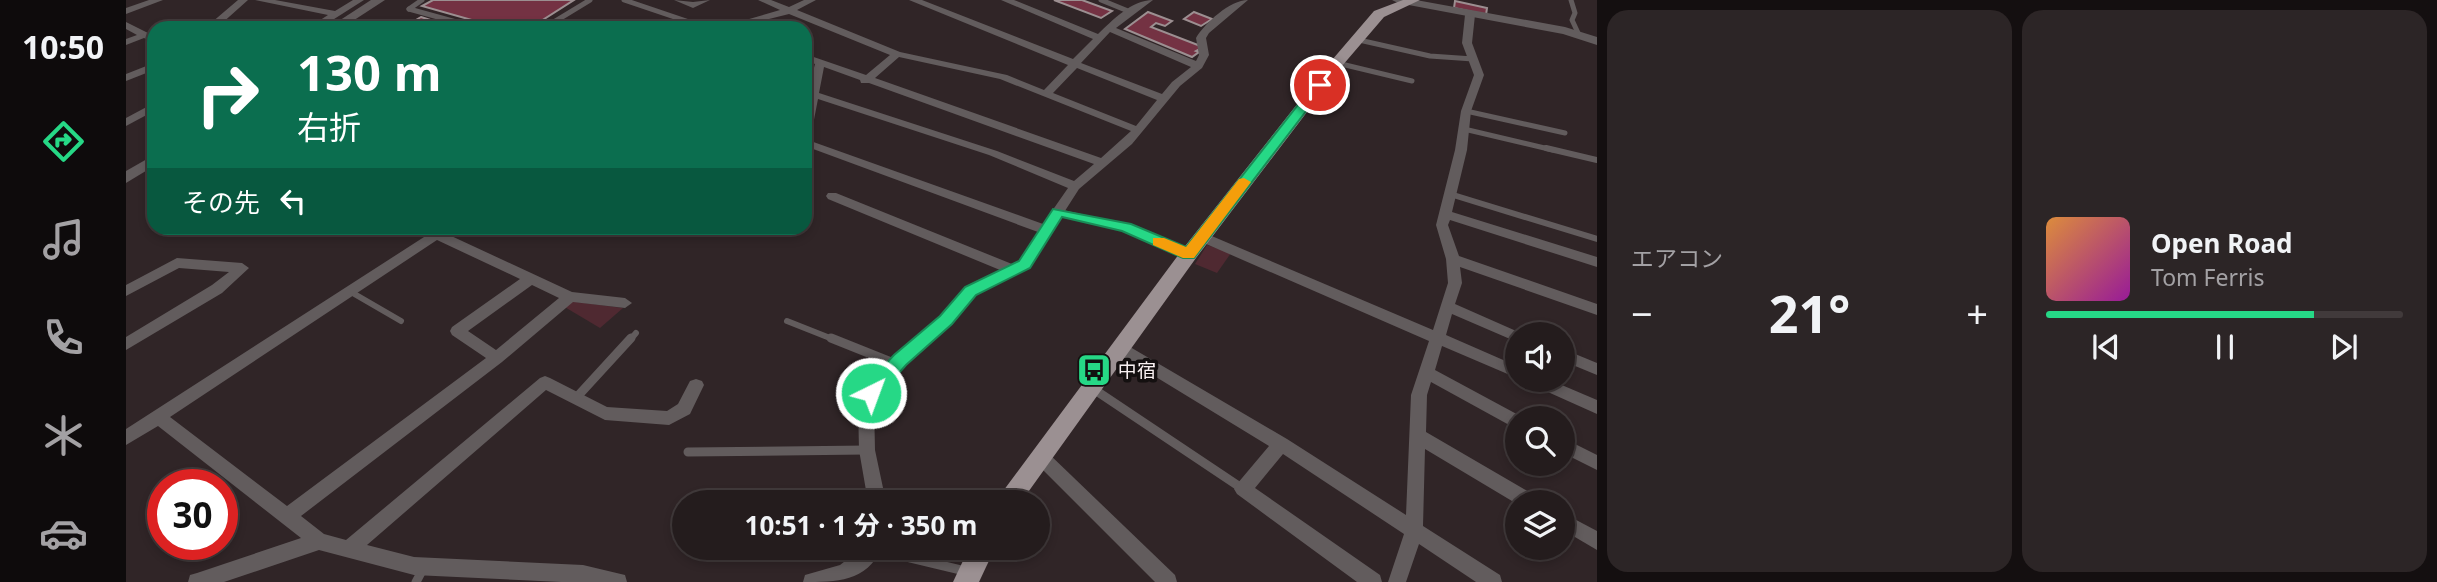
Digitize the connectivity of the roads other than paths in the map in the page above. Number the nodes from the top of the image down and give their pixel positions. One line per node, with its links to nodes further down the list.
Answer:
1 (158, 0): 22 (street)
2 (243, 0): 26 (street)
3 (267, 0): 24 (street)
4 (359, 0): 24 (street)
5 (379, 0): 28 (street)
6 (396, 0): 29 (street)
7 (422, 0): 30 (lane)
8 (590, 0): 31 (lane)
9 (624, 0): 32 (lane)
10 (679, 0): 11 (street)
11 (705, 0)
12 (763, 0): 23 (street)
13 (811, 0): 23 (street)
14 (914, 0): 48 (street)
15 (1006, 0): 39 (street)
16 (1101, 0): 21 (lane)
17 (1148, 0): 21 (street)
18 (1243, 0): 49 (street)
19 (1571, 0): 36 (lane)
20 (1406, 1): 25 (street); 40 (main road)
21 (1128, 10): 35 (street)
22 (126, 11)
23 (788, 11): 33 (street); 43 (street)
24 (337, 13): 27 (street)
25 (1470, 15): 36 (street); 44 (street)
26 (217, 21)
27 (324, 21)
28 (345, 21)
29 (363, 21)
30 (453, 21)
31 (556, 21)
32 (686, 21)
33 (750, 21)
34 (126, 26): 37 (street)
35 (1108, 28): 39 (street); 49 (street)
36 (1579, 35): 41 (street)
37 (147, 36)
38 (147, 37): 42 (street)
39 (1098, 38): 48 (street)
40 (1359, 40): 44 (lane); 47 (main road)
41 (1597, 41)
42 (126, 42)
43 (897, 54): 52 (street); 55 (street)
44 (1473, 59): 58 (street)
45 (812, 60): 46 (street)
46 (820, 63): 52 (street); 54 (street)
47 (1337, 63): 53 (lane); 78 (main road)
48 (1076, 65): 55 (street); 56 (street)
49 (1198, 66): 56 (street)
50 (147, 69): 51 (street)
51 (126, 78)
52 (865, 81): 66 (street)
53 (1412, 81)
54 (812, 94): 70 (street)
55 (1046, 94): 61 (street)
56 (1164, 99): 61 (street)
57 (147, 110): 59 (street)
58 (1466, 111): 60 (street); 62 (lane)
59 (126, 123)
60 (1464, 129): 65 (lane); 71 (street)
61 (1137, 130): 66 (street)
62 (1565, 133)
63 (812, 145): 75 (street)
64 (147, 152): 67 (street)
65 (1597, 160)
66 (1100, 162): 70 (street)
67 (126, 165)
68 (147, 167): 69 (street)
69 (126, 178)
70 (1074, 186): 73 (street)
71 (1450, 194): 74 (street); 79 (lane)
72 (832, 196): 83 (street)
73 (1058, 212): 75 (street); 80 (lane)
74 (1444, 214): 81 (street); 82 (street)
75 (1046, 230): 83 (street)
76 (436, 235): 86 (street)
77 (449, 235): 84 (street)
78 (1202, 237): 80 (main road); 95 (street)
79 (1597, 239)
80 (1189, 254): 97 (main road)
81 (1452, 259): 89 (street); 90 (street)
82 (1597, 262)
83 (1012, 270): 100 (street)
84 (529, 280): 87 (street); 98 (street)
85 (126, 291): 96 (street)
86 (351, 292): 91 (lane); 110 (street)
87 (570, 297): 88 (street); 98 (street)
88 (625, 303)
89 (1449, 307): 93 (street); 95 (street)
90 (1597, 310)
91 (401, 321)
92 (787, 321): 100 (lane)
93 (1505, 331)
94 (636, 332): 107 (lane)
95 (1440, 338): 101 (street); 103 (street)
96 (126, 344)
97 (1120, 348): 105 (main road); 113 (street)
98 (497, 358): 123 (street)
99 (1575, 360): 102 (street)
100 (896, 364): 114 (street)
101 (1505, 367)
102 (1597, 369)
103 (1427, 373): 109 (street); 111 (street)
104 (696, 385): 107 (street)
105 (1091, 387): 117 (main road); 119 (lane)
106 (1563, 392): 108 (street)
107 (576, 398): 128 (street)
108 (1597, 407)
109 (1505, 415)
110 (158, 417): 112 (street); 123 (street)
111 (1416, 435): 122 (street); 125 (street)
112 (126, 438)
113 (1281, 444): 119 (street); 125 (street)
114 (867, 450): 116 (lane); 120 (street)
115 (1575, 451): 118 (street)
116 (688, 452)
117 (1041, 457): 121 (main road); 138 (street)
118 (1597, 463)
119 (1244, 489): 139 (street)
120 (875, 490)
121 (1016, 490)
122 (1510, 490)
123 (287, 516): 126 (street)
124 (1575, 528): 127 (street)
125 (1414, 530): 140 (street); 141 (street)
126 (319, 541): 128 (street); 135 (street)
127 (1597, 541)
128 (350, 548): 132 (street)
129 (863, 560): 137 (street)
130 (912, 560): 133 (lane)
131 (976, 560): 133 (main road)
132 (420, 574): 134 (street)
133 (968, 577)
134 (581, 578): 136 (street)
135 (197, 582)
136 (618, 582)
137 (812, 582)
138 (1168, 582)
139 (1373, 582)
140 (1397, 582)
141 (1493, 582)

